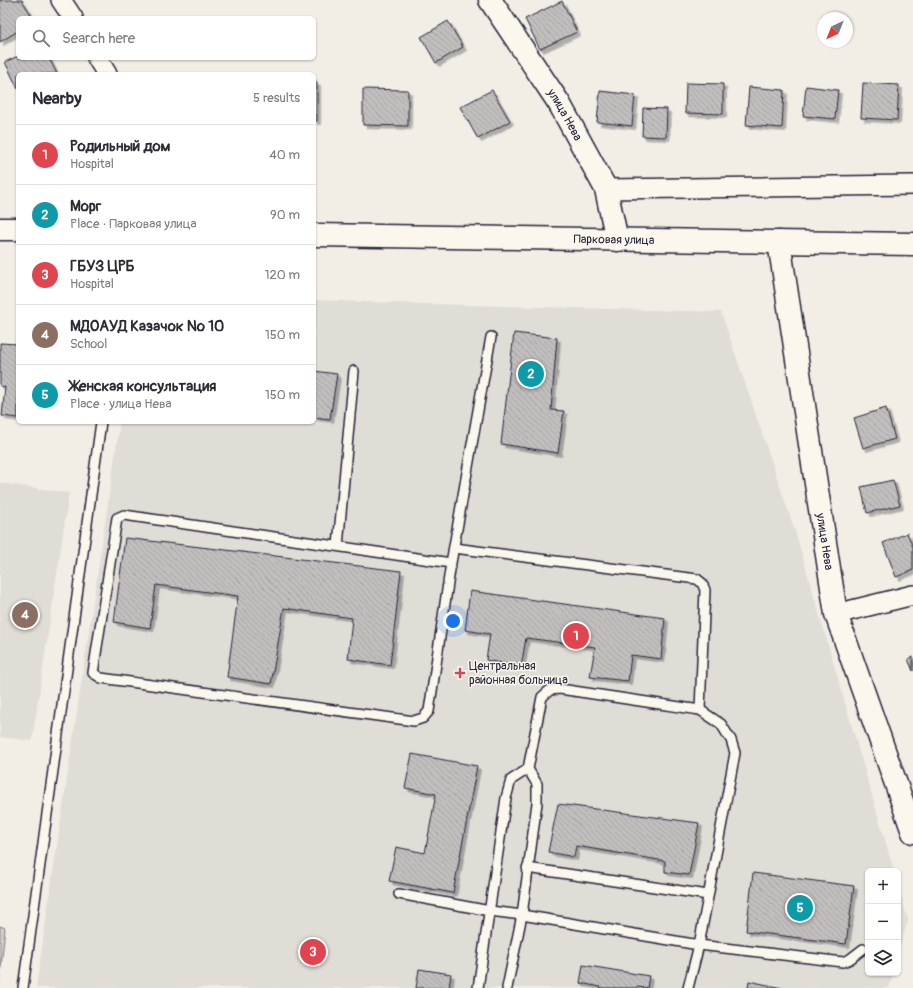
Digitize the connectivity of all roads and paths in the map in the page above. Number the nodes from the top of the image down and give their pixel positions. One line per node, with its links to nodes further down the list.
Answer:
1 (61, 0): 3 (street)
2 (490, 0): 7 (main road, улица Нева)
3 (71, 16)
4 (99, 60): 5 (street)
5 (106, 72)
6 (913, 185): 7 (street)
7 (606, 189): 11 (main road, улица Нева)
8 (0, 229): 9 (main road)
9 (16, 229)
10 (316, 235): 11 (main road, Парковая улица)
11 (617, 240): 12 (main road, Парковая улица)
12 (779, 242): 13 (main road, Парковая улица); 21 (main road, улица Нева)
13 (913, 244)
14 (491, 336): 18 (lane)
15 (354, 371): 17 (lane)
16 (101, 424): 32 (lane)
17 (338, 546): 19 (lane); 19 (lane)
18 (454, 548): 19 (lane); 22 (lane)
19 (451, 563)
20 (913, 595): 21 (street)
21 (836, 614): 24 (main road, улица Нева)
22 (700, 710): 23 (lane); 27 (lane)
23 (528, 769): 25 (lane); 28 (lane)
24 (913, 832)
25 (527, 868): 27 (lane); 29 (lane)
26 (399, 894): 28 (lane)
27 (708, 895): 30 (lane)
28 (490, 911): 29 (lane); 33 (lane)
29 (522, 915): 30 (lane); 34 (lane)
30 (699, 945): 31 (lane); 35 (lane)
31 (863, 950)
32 (23, 988)
33 (478, 988)
34 (507, 988)
35 (688, 988)

